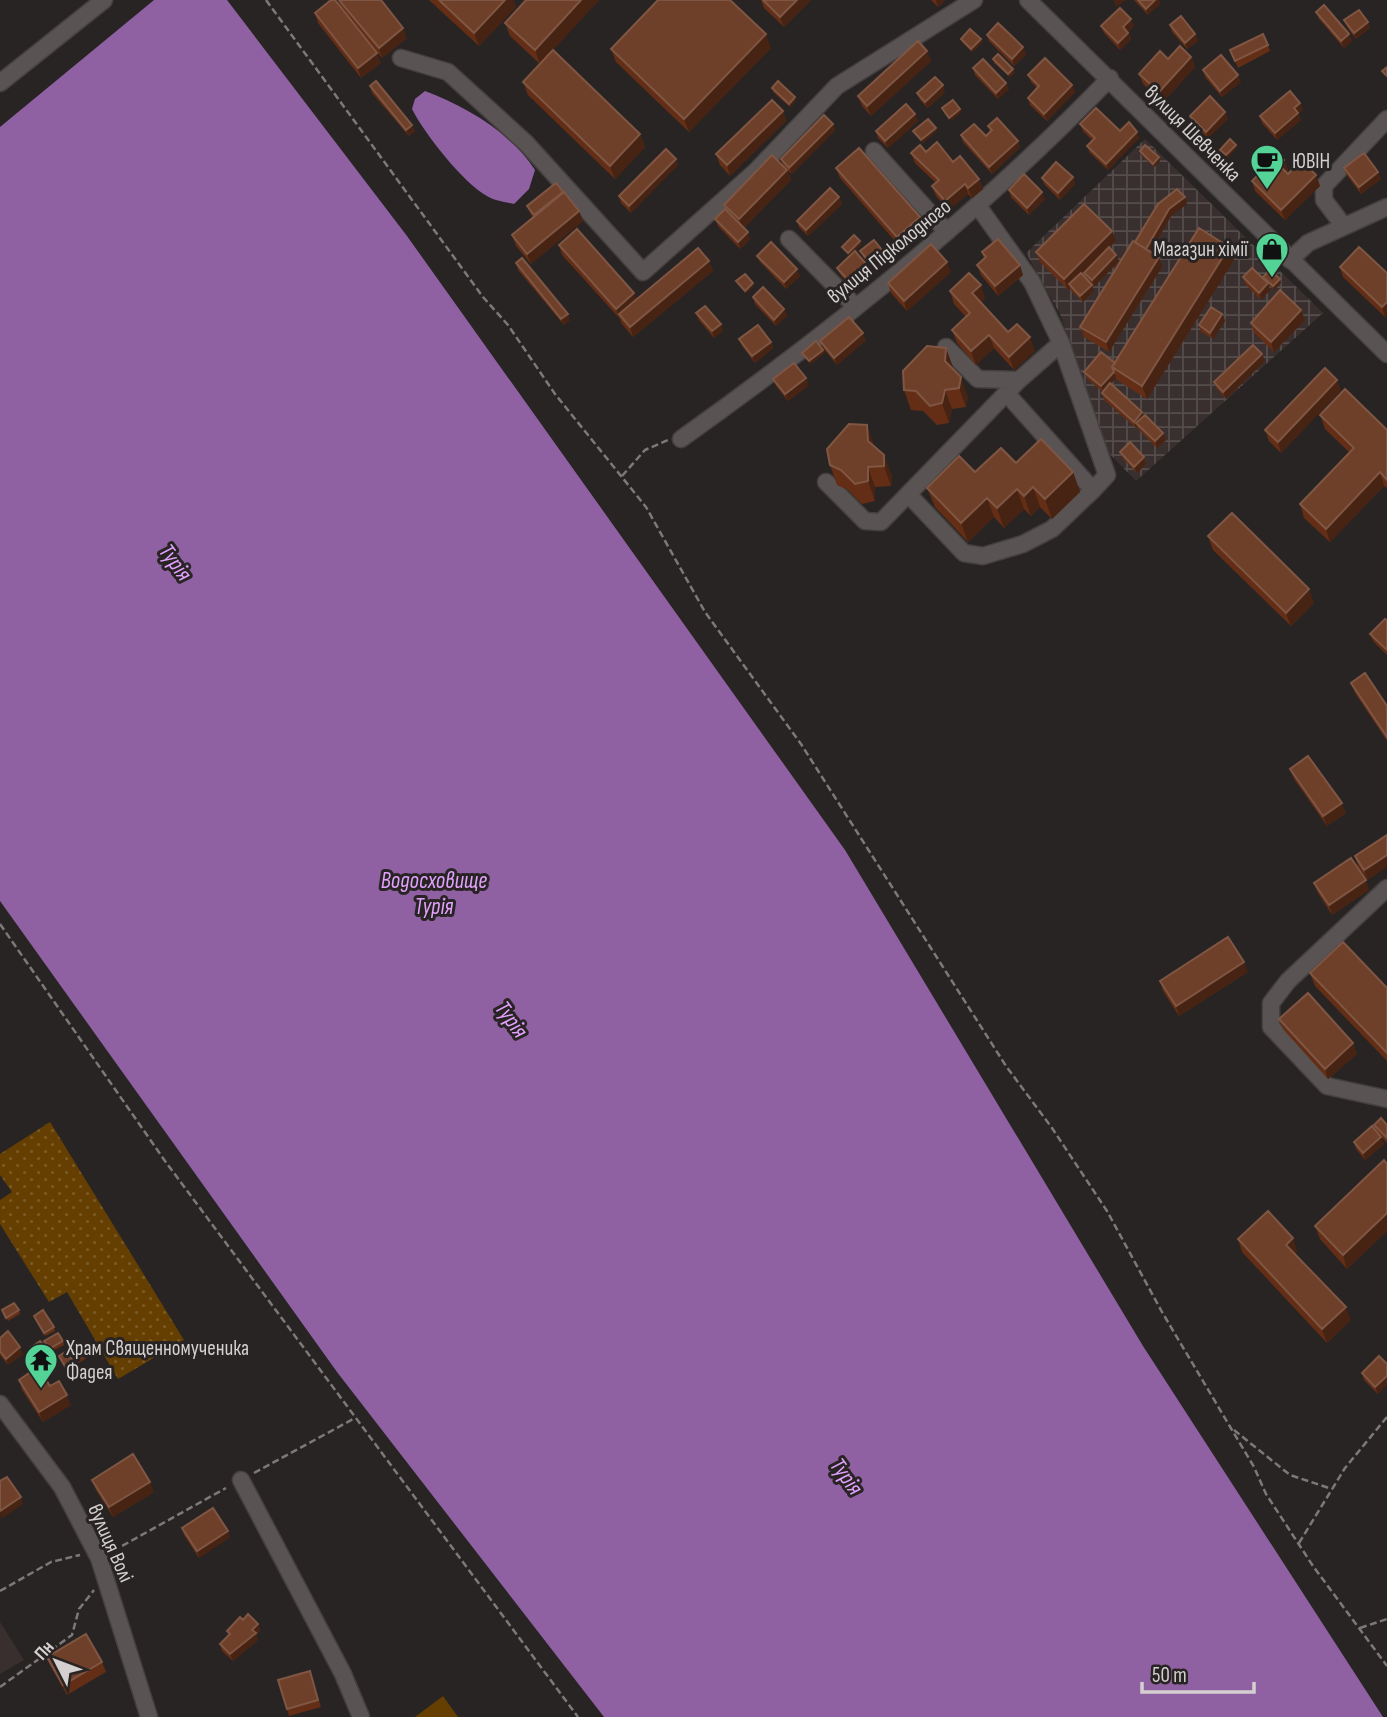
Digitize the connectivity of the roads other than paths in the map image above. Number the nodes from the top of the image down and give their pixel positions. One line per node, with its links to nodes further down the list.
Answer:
1 (104, 0): 6 (street)
2 (974, 0): 4 (street)
3 (1028, 0): 5 (street, вулиця Шевченка)
4 (401, 58)
5 (1110, 78): 9 (street, вулиця Підколодного); 14 (street, вулиця Шевченка)
6 (0, 83)
7 (1387, 118): 11 (street)
8 (874, 151): 12 (street)
9 (978, 206): 12 (street, вулиця Підколодного); 16 (street)
10 (1387, 207): 11 (street)
11 (1343, 225): 14 (street)
12 (947, 232): 15 (street, вулиця Підколодного)
13 (789, 239): 15 (street)
14 (1290, 260): 18 (street, вулиця Шевченка)
15 (855, 306): 21 (street, вулиця Підколодного)
16 (1061, 342): 19 (street); 23 (street)
17 (946, 347): 19 (street)
18 (1387, 354)
19 (1019, 380): 20 (street)
20 (1007, 395): 23 (street); 24 (street)
21 (681, 439)
22 (826, 482): 24 (street)
23 (1093, 490): 24 (street)
24 (909, 495)
25 (1387, 888): 26 (street)
26 (1387, 1099)
27 (0, 1404): 29 (street, вулиця Волі)
28 (241, 1480): 30 (street)
29 (149, 1717)
30 (361, 1717)

